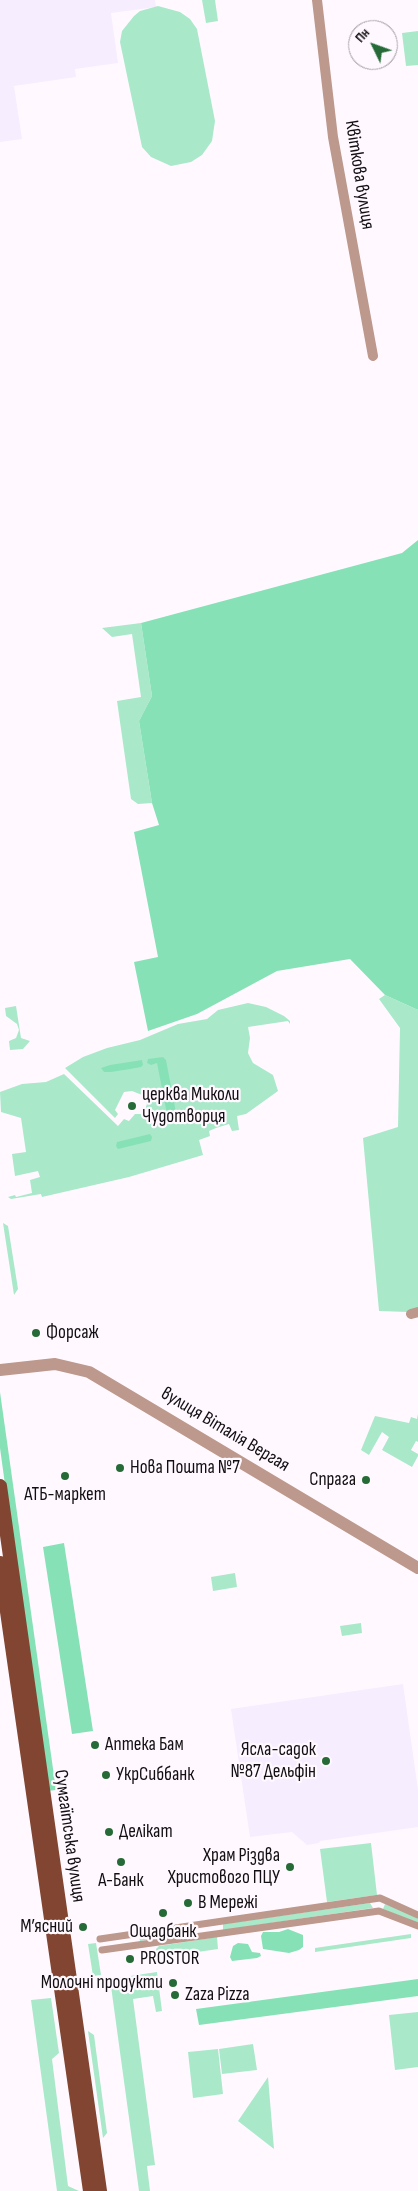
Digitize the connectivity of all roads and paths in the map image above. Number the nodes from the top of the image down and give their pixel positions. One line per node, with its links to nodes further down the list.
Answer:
1 (318, 0): 2 (street, Квіткова вулиця)
2 (373, 356)
3 (0, 1370): 6 (street, вулиця Віталія Вергая)
4 (0, 1486): 12 (main road, Сумгаїтська вулиця)
5 (0, 1562): 11 (main road, Сумгаїтська вулиця)
6 (418, 1568)
7 (418, 1914): 9 (street)
8 (418, 1926): 10 (street)
9 (100, 1939)
10 (102, 1950)
11 (90, 2191)
12 (100, 2191)

